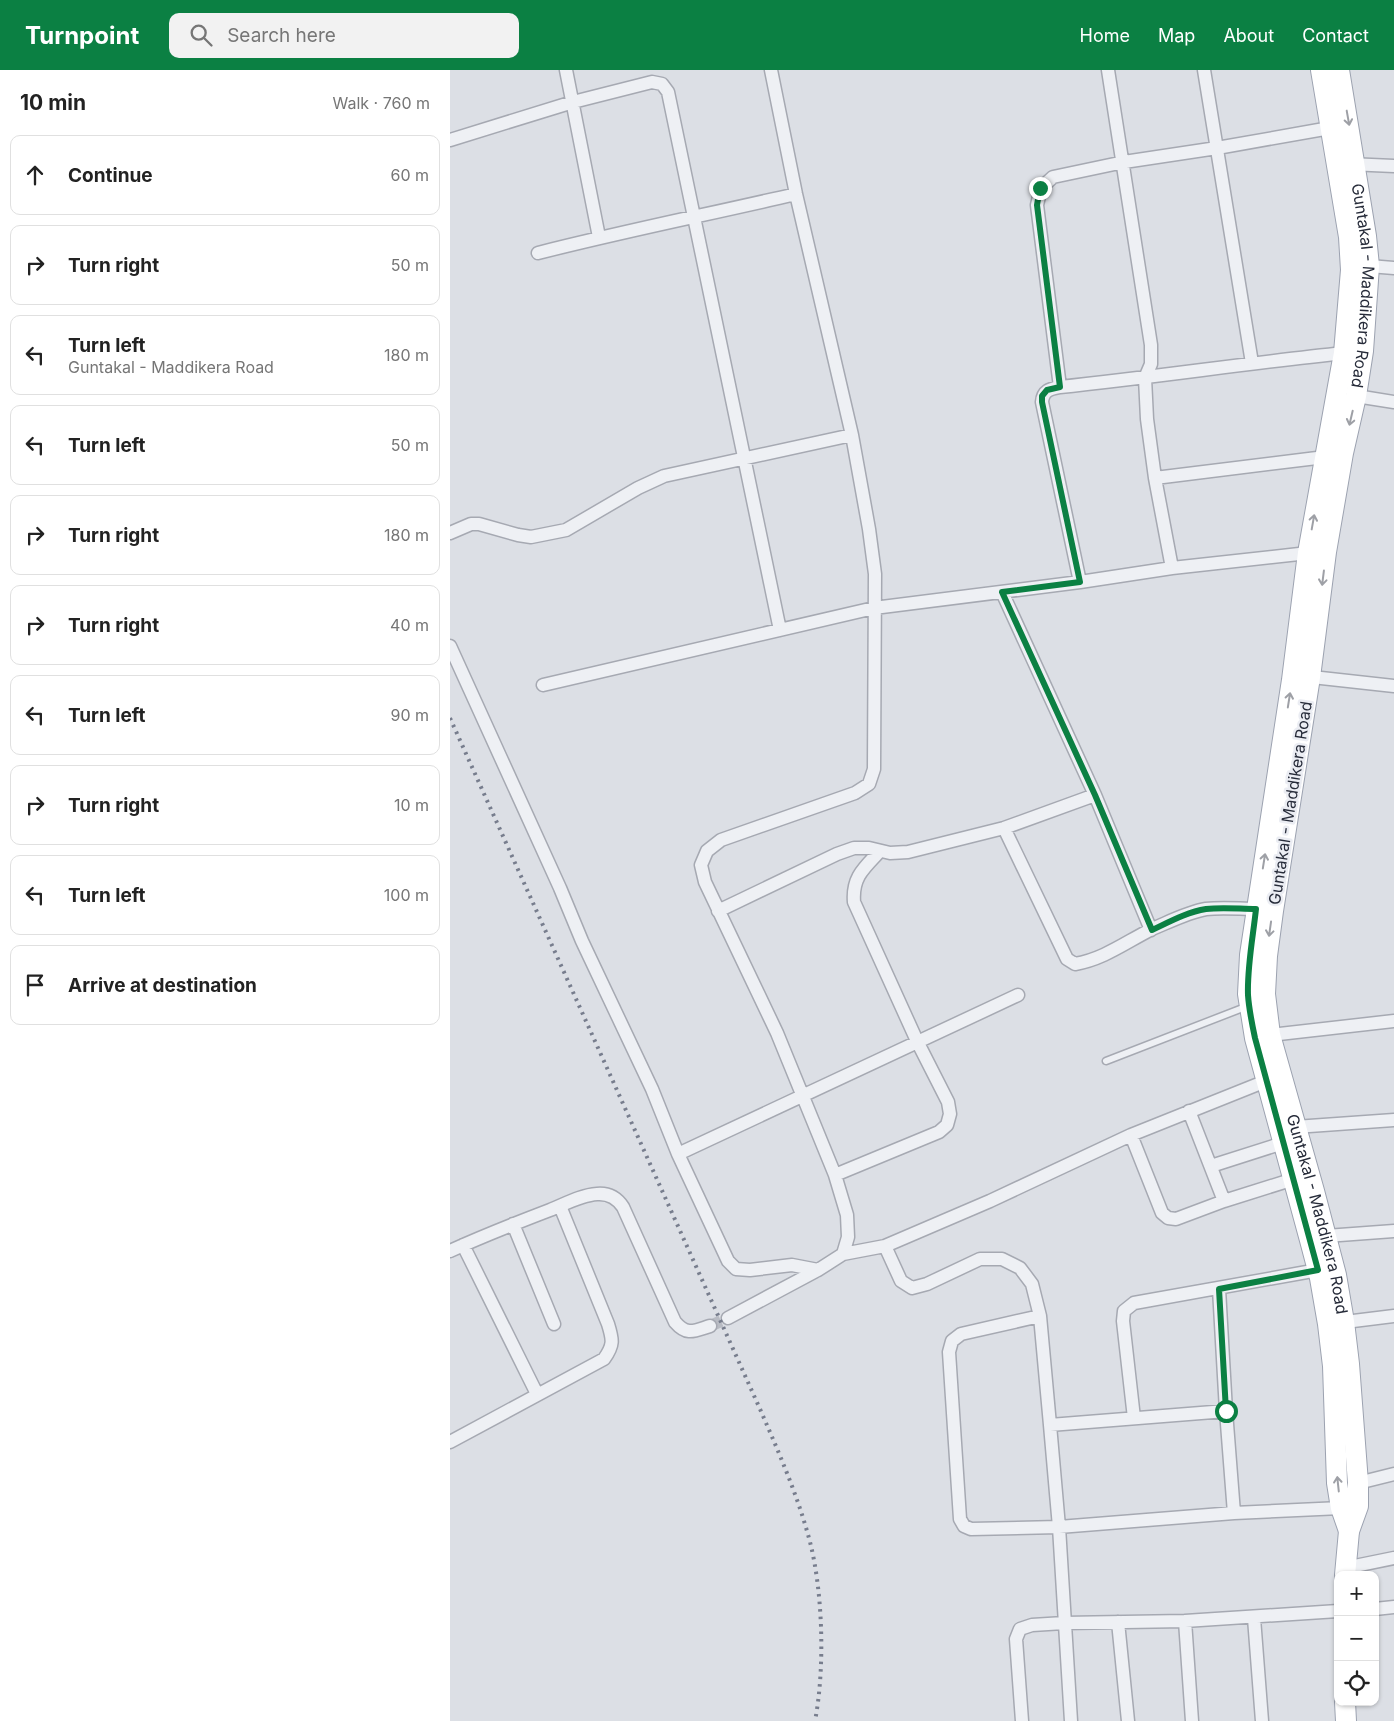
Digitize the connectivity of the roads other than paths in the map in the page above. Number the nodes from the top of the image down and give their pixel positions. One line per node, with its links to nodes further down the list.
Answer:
1 (566, 70): 7 (street)
2 (771, 70): 14 (street)
3 (1108, 70): 11 (street)
4 (1204, 70): 10 (street)
5 (1321, 70): 8 (main road, Guntakal - Maddikera Road)
6 (1339, 70): 12 (main road, Guntakal - Maddikera Road, one-way to 12)
7 (573, 102): 9 (street); 15 (street); 16 (street)
8 (1330, 128): 10 (street); 12 (main road, Guntakal - Maddikera Road)
9 (450, 140)
10 (1217, 148): 11 (street); 21 (street)
11 (1124, 162): 22 (street); 23 (street)
12 (1346, 165): 13 (street); 18 (main road, Guntakal - Maddikera Road); 20 (main road, Guntakal - Maddikera Road)
13 (1394, 166)
14 (796, 194): 15 (street); 26 (street)
15 (694, 218): 16 (street); 27 (street)
16 (599, 237): 17 (street)
17 (538, 253)
18 (1369, 266): 19 (street); 24 (main road, Guntakal - Maddikera Road)
19 (1394, 268)
20 (1344, 353): 21 (street); 28 (main road, Guntakal - Maddikera Road)
21 (1252, 363): 22 (street)
22 (1145, 378): 23 (street); 29 (street)
23 (1060, 387): 33 (street)
24 (1356, 396): 25 (street); 38 (main road, Guntakal - Maddikera Road, one-way to 38)
25 (1394, 402)
26 (852, 435): 27 (street); 35 (street)
27 (744, 457): 30 (street); 36 (street)
28 (1325, 457): 29 (street); 31 (main road, Guntakal - Maddikera Road, one-way to 28)
29 (1155, 478): 32 (street)
30 (450, 533)
31 (1308, 552): 32 (street); 38 (main road, Guntakal - Maddikera Road)
32 (1172, 568): 33 (street)
33 (1080, 582): 34 (street)
34 (1002, 592): 35 (street); 41 (street)
35 (874, 608): 36 (street); 45 (street)
36 (780, 630): 39 (street)
37 (450, 646): 59 (street)
38 (1301, 676): 40 (street); 44 (main road, Guntakal - Maddikera Road, one-way to 38); 50 (main road, Guntakal - Maddikera Road, one-way to 50)
39 (543, 685)
40 (1394, 686)
41 (1095, 795): 42 (street); 46 (street)
42 (1004, 828): 43 (street); 46 (street)
43 (880, 850): 45 (street); 51 (street)
44 (1256, 909): 46 (street); 48 (main road, Guntakal - Maddikera Road)
45 (718, 911): 54 (street)
46 (1152, 930)
47 (1018, 995): 51 (street)
48 (1249, 1005): 52 (lane); 53 (main road, Guntakal - Maddikera Road)
49 (1394, 1021): 50 (street)
50 (1270, 1034): 58 (main road, Guntakal - Maddikera Road)
51 (917, 1041): 54 (street); 61 (street)
52 (1106, 1061)
53 (1266, 1081): 55 (street); 58 (main road, Guntakal - Maddikera Road)
54 (802, 1095): 59 (street); 61 (street)
55 (1190, 1111): 57 (street); 60 (street)
56 (1394, 1120): 58 (street)
57 (1131, 1135): 63 (street); 69 (street)
58 (1289, 1135): 60 (street); 62 (main road, Guntakal - Maddikera Road); 67 (main road, Guntakal - Maddikera Road)
59 (678, 1154): 72 (street)
60 (1211, 1166): 63 (street)
61 (835, 1175): 71 (street)
62 (1294, 1179): 63 (street); 73 (main road, Guntakal - Maddikera Road)
63 (1224, 1202)
64 (560, 1206): 65 (street); 80 (street); 81 (street)
65 (513, 1224): 68 (street); 79 (street)
66 (1394, 1231): 67 (street)
67 (1326, 1236): 78 (main road, Guntakal - Maddikera Road)
68 (463, 1245): 70 (street); 81 (street)
69 (885, 1246): 71 (street); 75 (street)
70 (450, 1251)
71 (843, 1254): 72 (street)
72 (818, 1270): 77 (street)
73 (1318, 1270): 74 (street); 78 (main road, Guntakal - Maddikera Road)
74 (1219, 1289): 82 (street); 83 (street)
75 (1040, 1316): 84 (street); 90 (street)
76 (1394, 1316): 78 (street)
77 (728, 1318)
78 (1336, 1323): 87 (main road, Guntakal - Maddikera Road); 88 (main road, Guntakal - Maddikera Road, one-way to 78)
79 (554, 1324)
80 (710, 1326)
81 (537, 1394): 85 (street)
82 (1226, 1411): 83 (street); 89 (street)
83 (1134, 1418): 84 (street)
84 (1050, 1425): 90 (street)
85 (450, 1442)
86 (1394, 1474): 87 (street)
87 (1358, 1483): 91 (main road, Guntakal - Maddikera Road)
88 (1341, 1508): 89 (street); 91 (main road, Guntakal - Maddikera Road)
89 (1234, 1513): 90 (street)
90 (1059, 1526): 100 (street)
91 (1349, 1531): 93 (main road, Guntakal - Maddikera Road)
92 (1394, 1558): 93 (street)
93 (1345, 1571)
94 (1394, 1608): 95 (street)
95 (1379, 1609)
96 (1334, 1611): 97 (street)
97 (1254, 1618): 98 (street); 106 (street)
98 (1185, 1621): 99 (street); 105 (street)
99 (1118, 1622): 100 (street); 104 (street)
100 (1064, 1623): 102 (street); 103 (street)
101 (1345, 1706): 107 (main road)
102 (1022, 1721)
103 (1071, 1721)
104 (1128, 1721)
105 (1192, 1721)
106 (1262, 1721)
107 (1346, 1721)

